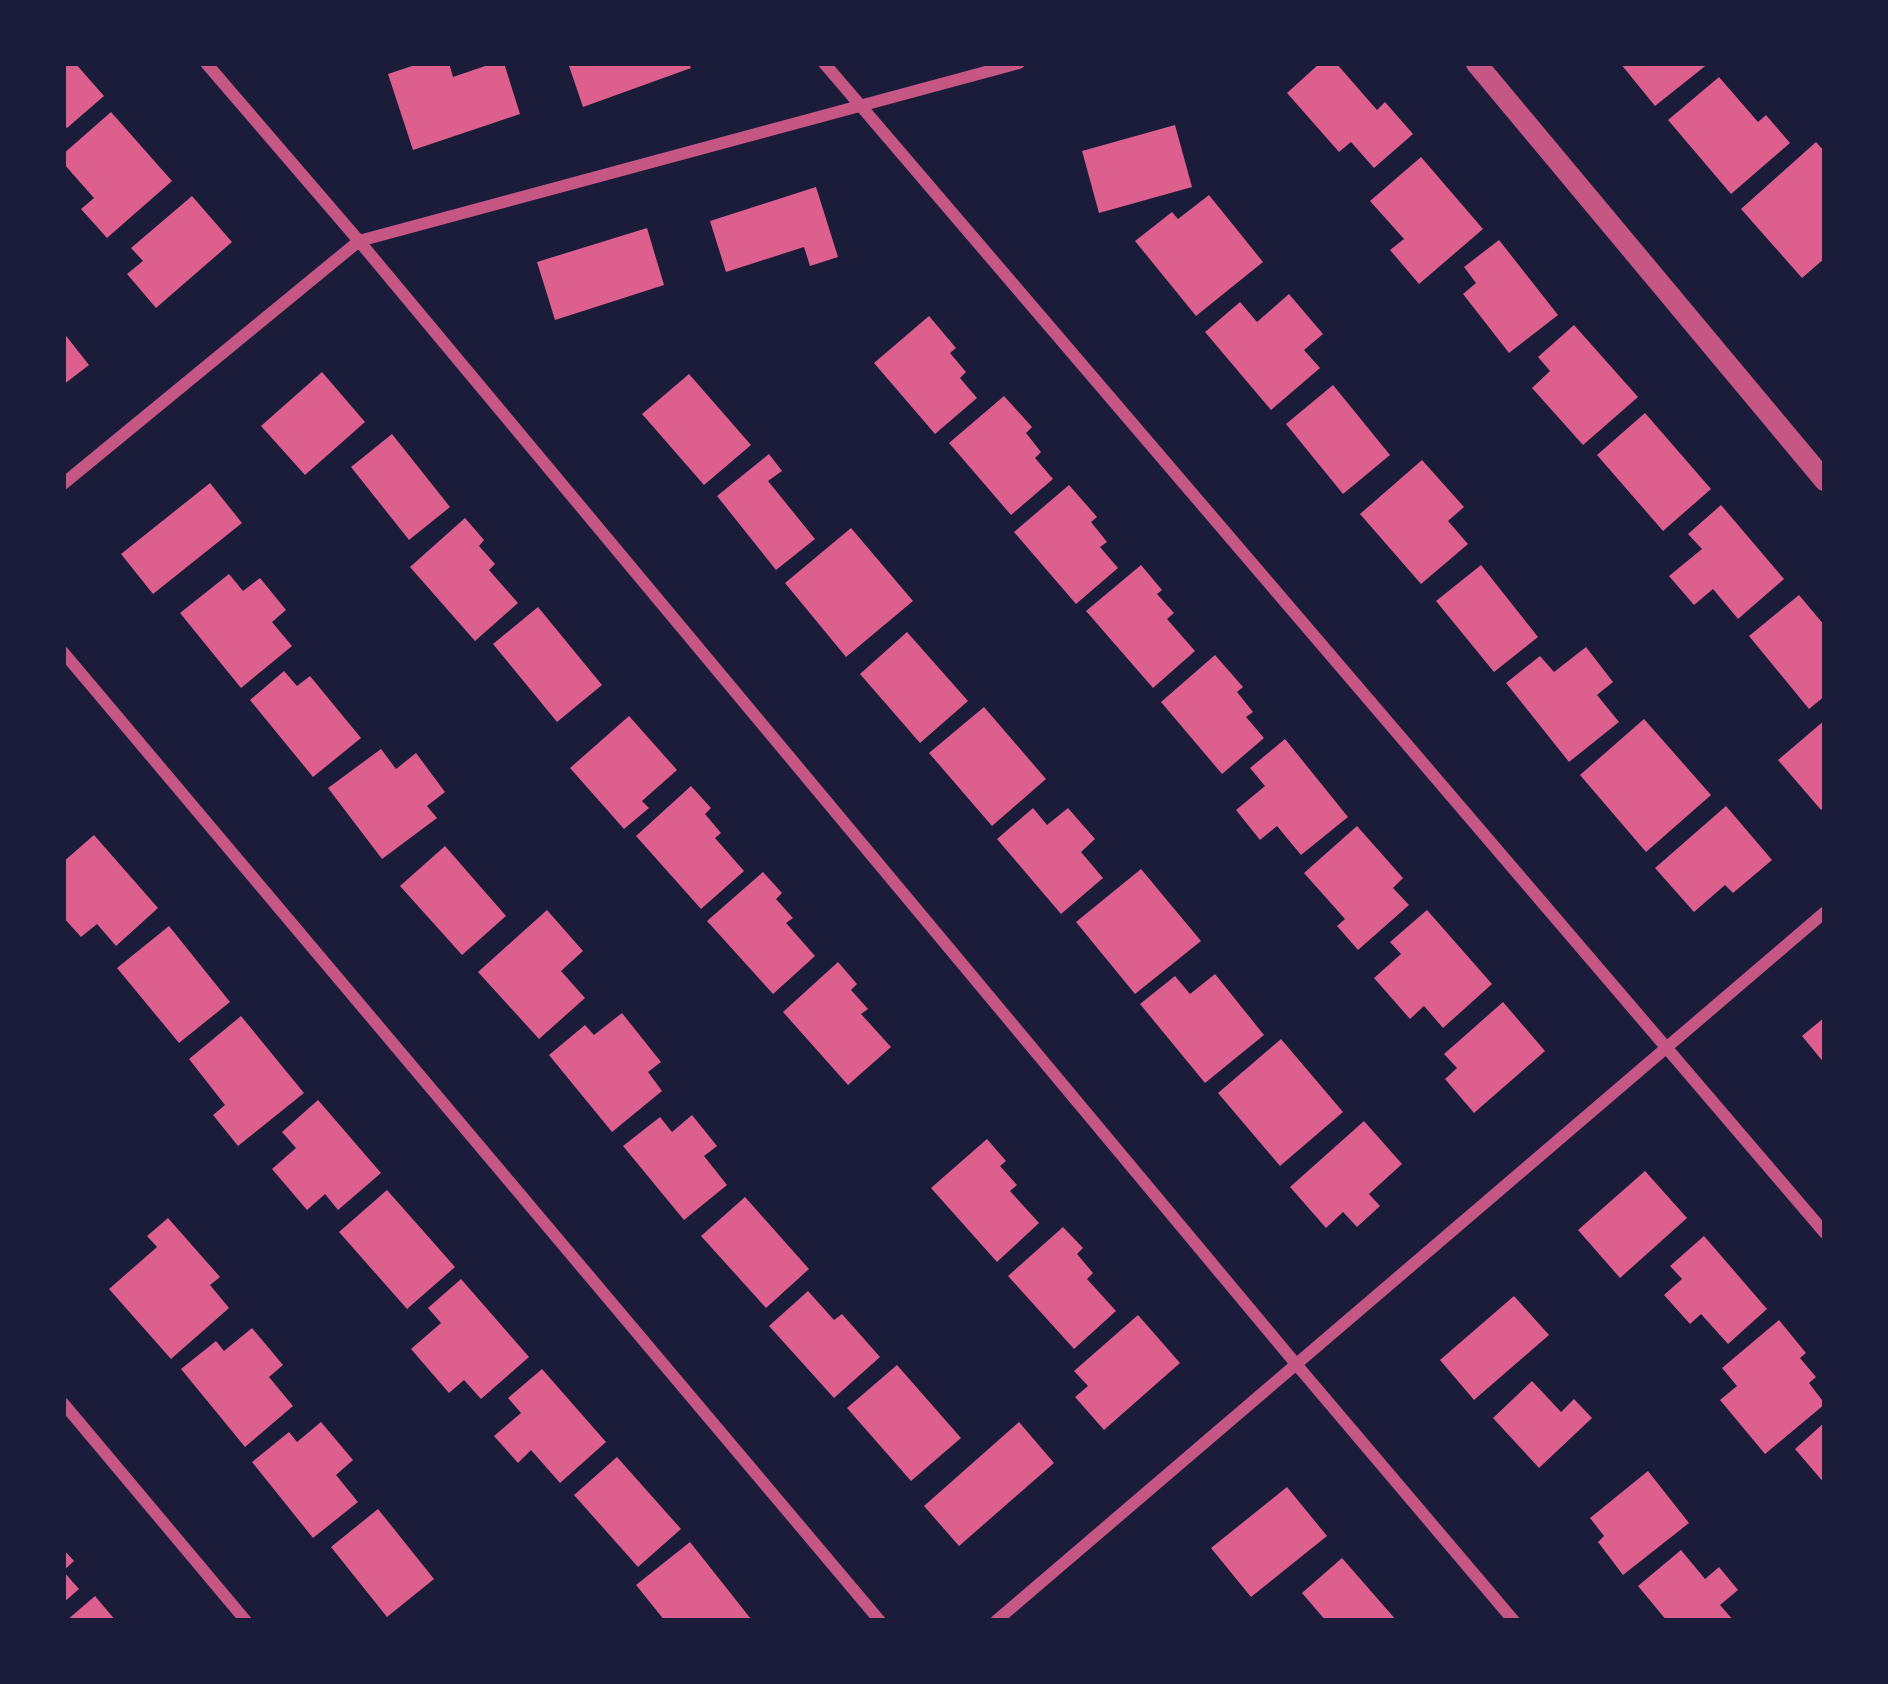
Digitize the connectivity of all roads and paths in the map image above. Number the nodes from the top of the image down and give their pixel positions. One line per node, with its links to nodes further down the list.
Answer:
1 (206, 63): 6 (street)
2 (824, 63): 5 (street)
3 (1019, 63): 5 (street)
4 (1476, 63): 7 (street)
5 (860, 106): 6 (street); 11 (street)
6 (359, 241): 8 (street); 13 (street)
7 (1825, 482)
8 (63, 484)
9 (63, 652): 16 (street)
10 (1825, 912): 11 (street)
11 (1667, 1047): 12 (street); 13 (street)
12 (1825, 1233)
13 (1296, 1364): 17 (street); 18 (street)
14 (63, 1403): 15 (street)
15 (246, 1621)
16 (880, 1621)
17 (996, 1621)
18 (1514, 1621)

